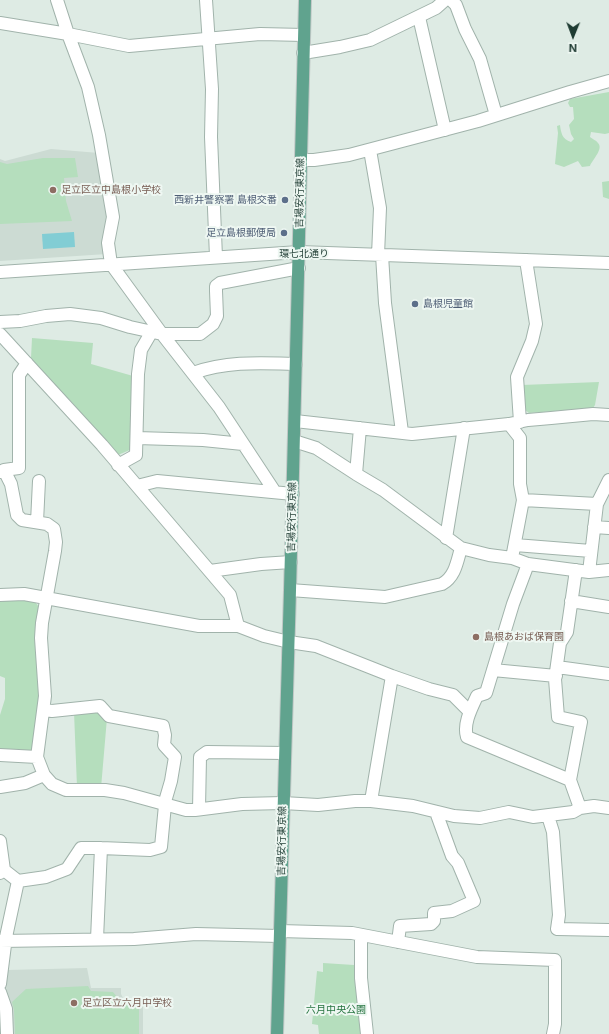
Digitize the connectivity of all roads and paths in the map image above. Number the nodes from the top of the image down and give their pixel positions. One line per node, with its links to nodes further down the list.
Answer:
1 (57, 0): 8 (street)
2 (206, 0): 10 (street)
3 (305, 0): 9 (main road, 吉場安行東京線)
4 (445, 0): 6 (street)
5 (452, 0): 13 (street)
6 (419, 16): 11 (street); 14 (street)
7 (0, 23): 8 (street)
8 (68, 34): 10 (street); 22 (street)
9 (304, 35): 10 (street); 11 (main road, 吉場安行東京線)
10 (209, 39): 19 (street)
11 (304, 54): 16 (main road, 吉場安行東京線)
12 (609, 81): 13 (street)
13 (496, 115): 14 (street)
14 (445, 130): 15 (street)
15 (370, 150): 16 (street); 18 (street)
16 (301, 160): 17 (main road, 吉場安行東京線)
17 (299, 252): 18 (street, 環七北通り); 19 (street, 環七北通り); 23 (main road, 吉場安行東京線)
18 (380, 255): 20 (street, 環七北通り); 36 (street)
19 (216, 257): 22 (street, 環七北通り)
20 (526, 260): 21 (street, 環七北通り); 33 (street)
21 (609, 263)
22 (111, 264): 24 (street, 環七北通り); 26 (street)
23 (298, 268): 26 (street); 29 (main road, 吉場安行東京線)
24 (0, 272)
25 (0, 322): 26 (street)
26 (157, 330): 30 (street); 37 (street)
27 (0, 334): 28 (street)
28 (27, 363): 40 (street); 41 (street)
29 (296, 364): 30 (street); 32 (main road, 吉場安行東京線)
30 (193, 373): 39 (street)
31 (609, 415): 33 (street)
32 (295, 421): 34 (street); 38 (main road, 吉場安行東京線)
33 (514, 423): 35 (street); 48 (street)
34 (360, 428): 36 (street); 42 (street)
35 (464, 428): 36 (street); 53 (street)
36 (402, 432)
37 (137, 438): 39 (street); 40 (street)
38 (294, 441): 42 (street); 47 (main road, 吉場安行東京線)
39 (243, 444): 46 (street)
40 (118, 465): 45 (street)
41 (2, 471): 50 (street)
42 (356, 474): 53 (street)
43 (609, 480): 49 (street)
44 (40, 481): 50 (street)
45 (137, 486): 46 (street); 62 (street)
46 (275, 492): 47 (street)
47 (293, 494): 58 (main road, 吉場安行東京線)
48 (523, 500): 49 (street); 54 (street)
49 (597, 504): 51 (street)
50 (37, 522): 66 (street)
51 (594, 527): 52 (street); 56 (street)
52 (609, 528)
53 (446, 538): 55 (street)
54 (514, 545): 56 (street); 57 (street)
55 (461, 548): 57 (street); 64 (street)
56 (591, 551): 63 (street)
57 (512, 558): 59 (street)
58 (291, 562): 62 (street); 64 (main road, 吉場安行東京線)
59 (528, 564): 60 (street); 71 (street)
60 (576, 570): 63 (street); 67 (street)
61 (609, 570): 63 (street)
62 (210, 571): 69 (street)
63 (589, 572)
64 (290, 590): 70 (main road, 吉場安行東京線)
65 (0, 595): 66 (street)
66 (46, 598): 69 (street); 75 (street)
67 (571, 601): 68 (street); 72 (street)
68 (609, 607)
69 (238, 626): 70 (street)
70 (289, 642): 74 (street); 77 (main road, 吉場安行東京線)
71 (493, 670): 72 (street); 76 (street)
72 (556, 671): 73 (street); 81 (street)
73 (609, 674)
74 (392, 676): 76 (street); 83 (street)
75 (44, 710): 79 (street); 85 (street)
76 (470, 712): 81 (street)
77 (285, 754): 84 (main road, 吉場安行東京線); 88 (street)
78 (0, 755): 79 (street)
79 (37, 757): 80 (street)
80 (44, 775): 82 (street); 85 (street)
81 (570, 780): 86 (street)
82 (0, 787)
83 (371, 801): 84 (street); 89 (street)
84 (283, 803): 88 (street); 96 (main road, 吉場安行東京線)
85 (164, 805): 88 (street); 92 (street)
86 (580, 808): 87 (street); 90 (street)
87 (609, 808)
88 (199, 809)
89 (436, 812): 90 (street); 100 (street)
90 (548, 816): 95 (street)
91 (0, 841): 93 (street)
92 (101, 848): 94 (street); 98 (street)
93 (2, 871): 94 (street)
94 (18, 881): 99 (street)
95 (609, 930)
96 (280, 933): 97 (street); 98 (street); 104 (main road, 吉場安行東京線)
97 (361, 935): 100 (street); 105 (street)
98 (97, 940): 99 (street)
99 (3, 941): 101 (street)
100 (398, 942): 106 (street)
101 (0, 984)
102 (0, 992): 103 (street)
103 (7, 1034)
104 (277, 1034)
105 (367, 1034)
106 (553, 1034)

